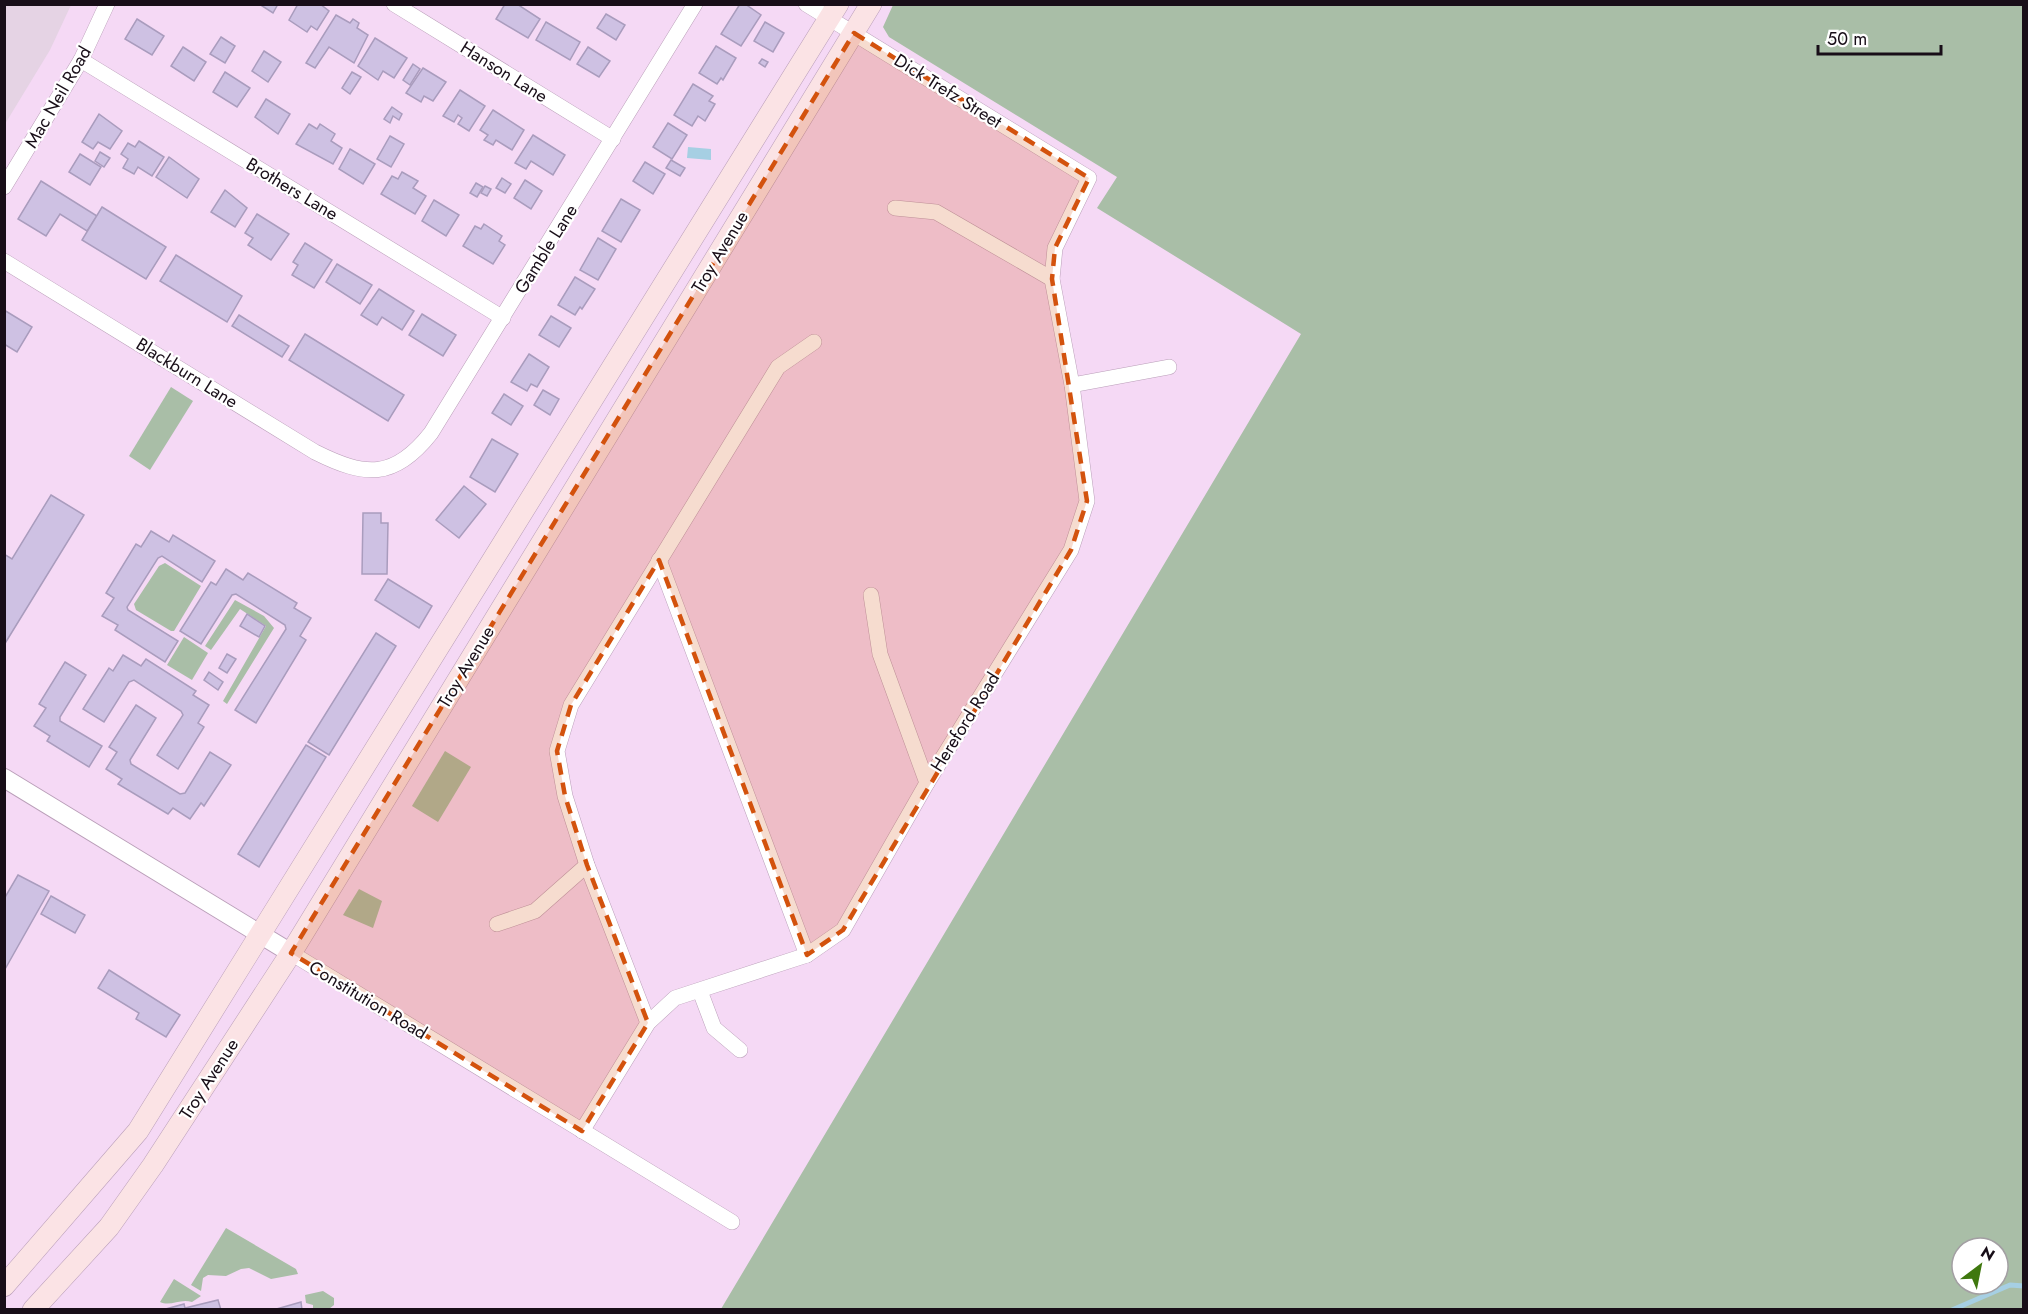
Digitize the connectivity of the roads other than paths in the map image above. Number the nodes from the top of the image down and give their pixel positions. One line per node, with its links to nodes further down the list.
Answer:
1 (107, 4): 8 (street, Mac Neil Road)
2 (394, 4): 9 (street, Hanson Lane)
3 (696, 4): 9 (street, Gamble Lane)
4 (806, 4): 6 (street, Dick Trefz Street)
5 (871, 4): 7 (main road, Troy Avenue)
6 (834, 12): 7 (street, Dick Trefz Street); 26 (main road, Troy Avenue)
7 (854, 33): 10 (street, Dick Trefz Street); 27 (main road, Troy Avenue)
8 (81, 60): 11 (street, Mac Neil Road); 15 (street, Brothers Lane)
9 (613, 139): 15 (street, Gamble Lane)
10 (1089, 178): 14 (street, Hereford Road)
11 (4, 187)
12 (895, 208): 14 (street)
13 (4, 261): 19 (street, Blackburn Lane)
14 (1052, 279): 18 (street, Hereford Road)
15 (503, 318): 19 (street, Gamble Lane)
16 (814, 342): 20 (street)
17 (1169, 367): 18 (street)
18 (1072, 385): 23 (street, Hereford Road)
19 (375, 470)
20 (659, 560): 24 (street); 28 (street)
21 (871, 595): 23 (street)
22 (4, 778): 26 (street, Constitution Road)
23 (927, 783): 28 (street, Hereford Road)
24 (587, 865): 25 (street); 30 (street)
25 (497, 924)
26 (261, 935): 27 (street, Constitution Road); 34 (main road, Troy Avenue)
27 (291, 953): 32 (street, Constitution Road); 35 (main road, Troy Avenue)
28 (807, 955): 29 (street, Hereford Road)
29 (700, 991): 30 (street, Hereford Road); 31 (street)
30 (648, 1023): 32 (street, Hereford Road)
31 (740, 1050)
32 (582, 1131): 33 (street, Constitution Road)
33 (732, 1222)
34 (4, 1286)
35 (33, 1310)

